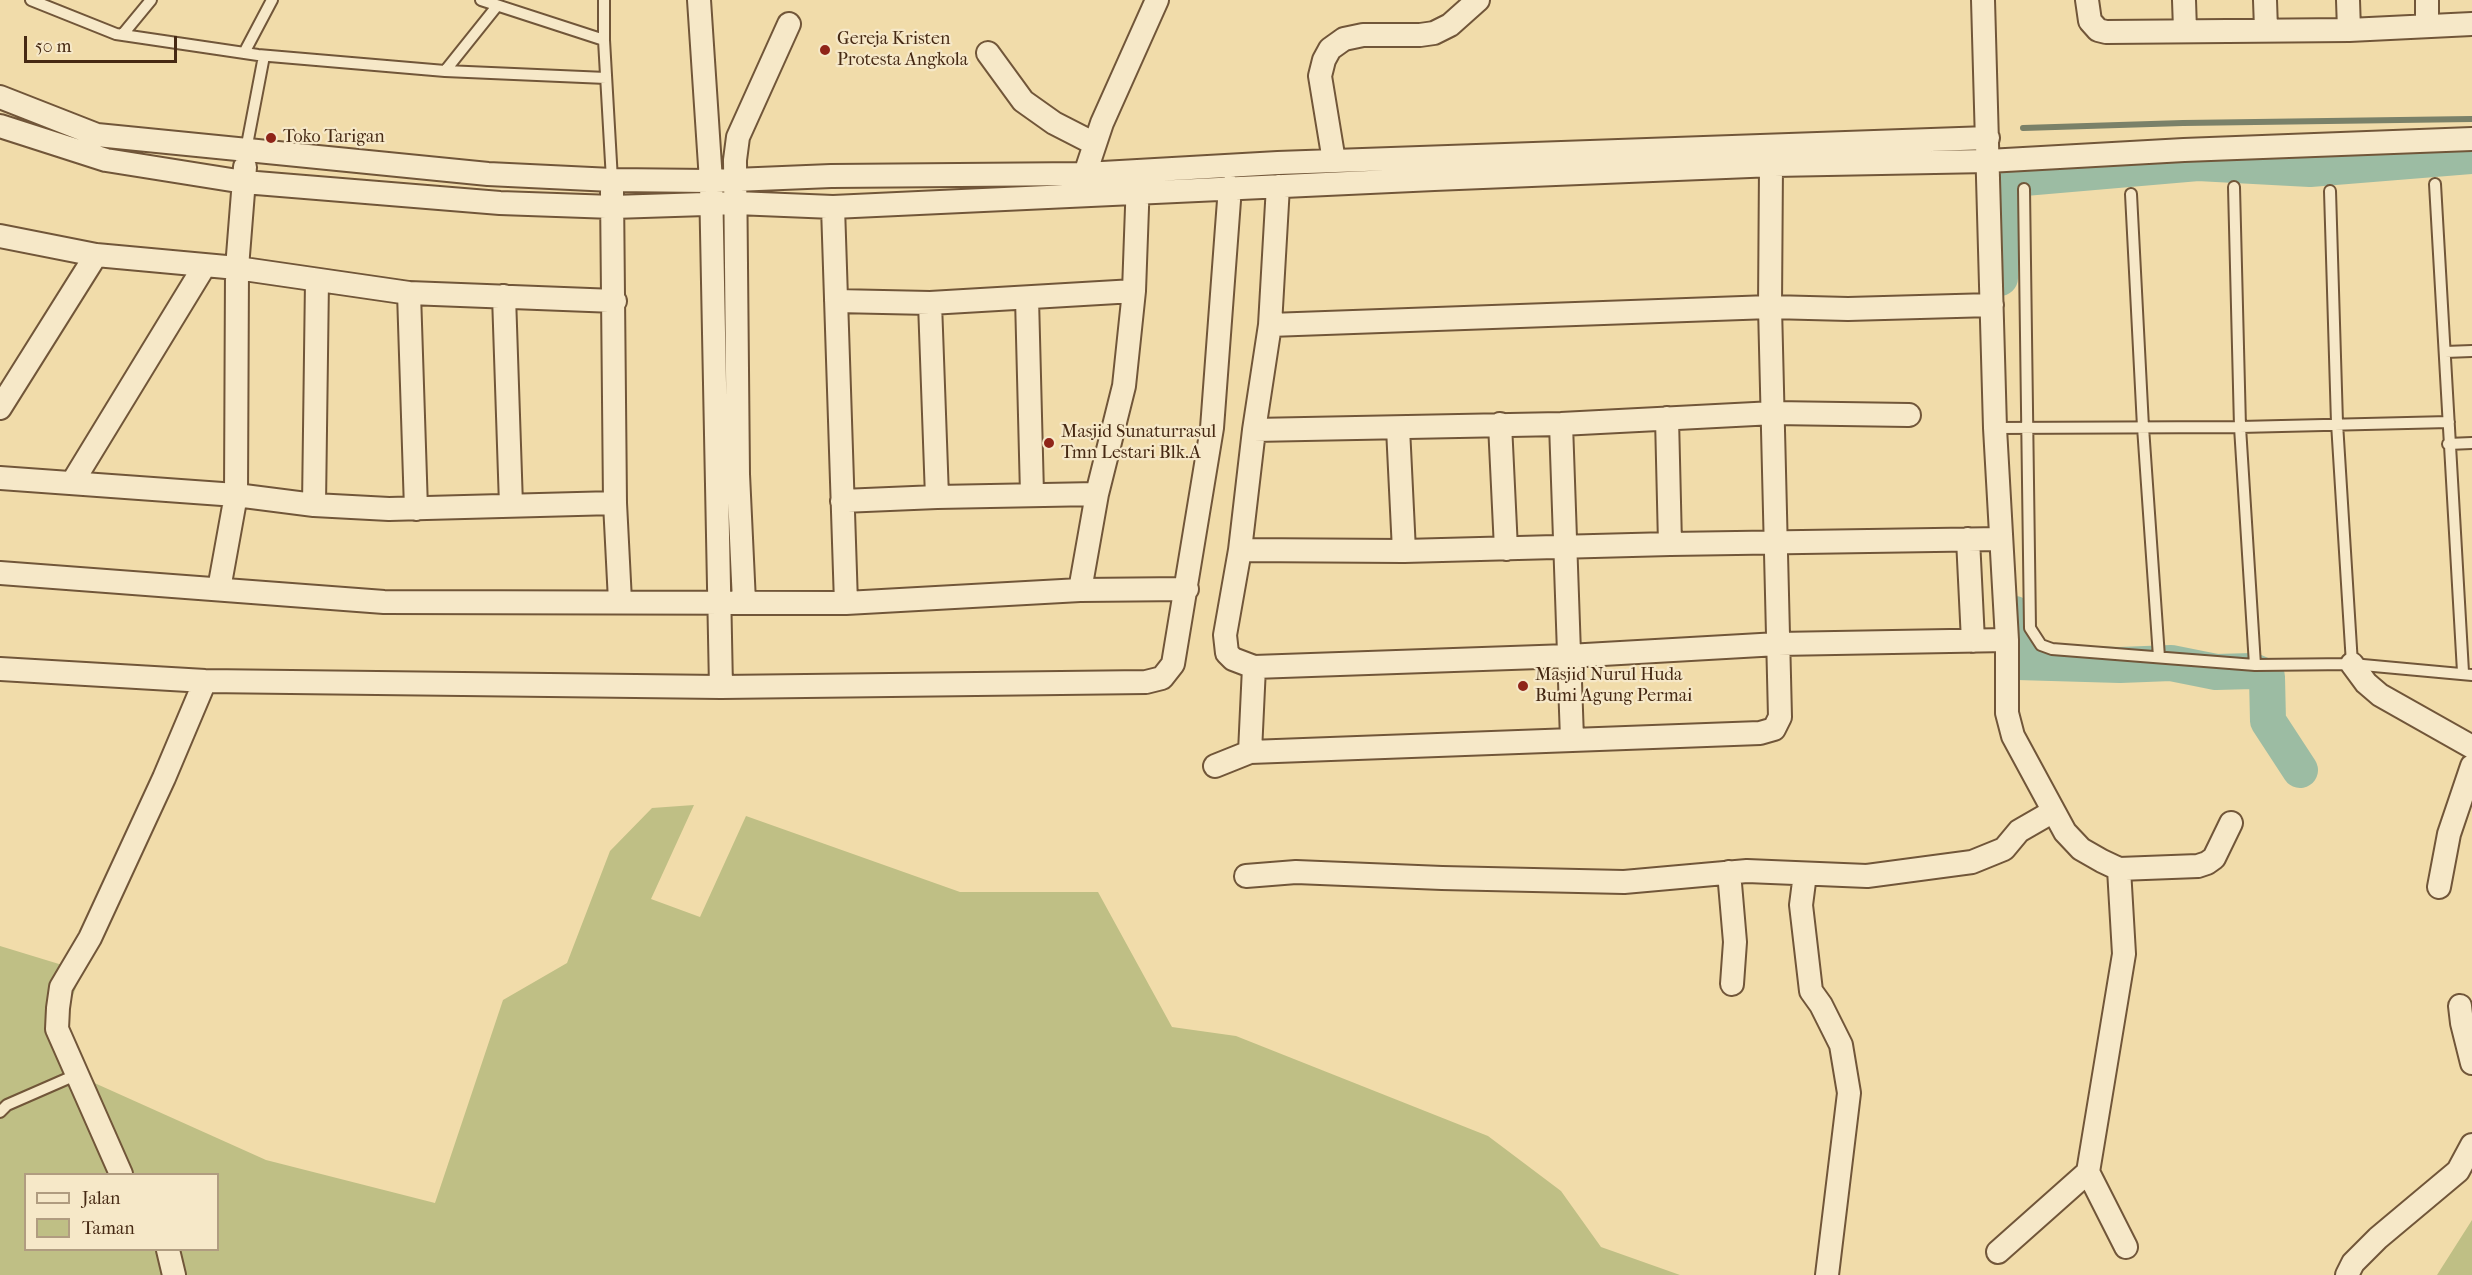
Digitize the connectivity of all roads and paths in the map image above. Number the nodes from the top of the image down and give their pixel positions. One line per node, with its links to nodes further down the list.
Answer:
1 (31, 0): 15 (lane)
2 (151, 0): 23 (lane)
3 (273, 0): 25 (lane)
4 (481, 0): 16 (lane)
5 (604, 0): 24 (lane)
6 (699, 0): 43 (street)
7 (1157, 0): 34 (street)
8 (1478, 0): 36 (street)
9 (1983, 0): 32 (street)
10 (2087, 0): 20 (street)
11 (2184, 0): 20 (street)
12 (2265, 0): 21 (street)
13 (2348, 0): 22 (street)
14 (2427, 0): 19 (street)
15 (50, 3): 23 (lane)
16 (497, 6): 24 (lane); 28 (lane)
17 (789, 24): 42 (street)
18 (2472, 24): 19 (street)
19 (2427, 26): 22 (street)
20 (2185, 30): 21 (street)
21 (2266, 30): 22 (street)
22 (2349, 30)
23 (123, 34): 25 (lane)
24 (604, 40): 29 (lane)
25 (243, 53): 27 (lane)
26 (988, 53): 34 (street)
27 (264, 56): 28 (lane); 35 (lane)
28 (445, 71): 29 (lane)
29 (606, 78): 41 (lane)
30 (0, 97): 35 (street)
31 (0, 126): 44 (street)
32 (1988, 138): 36 (street); 37 (street)
33 (2472, 139): 37 (street)
34 (1095, 144): 40 (street)
35 (246, 150): 41 (street); 44 (street)
36 (1334, 161): 39 (street)
37 (1988, 161): 38 (street); 69 (street)
38 (1772, 165): 46 (street); 70 (street)
39 (1138, 169): 40 (street); 51 (street)
40 (1084, 174): 42 (street)
41 (612, 180): 43 (street); 55 (street)
42 (736, 180): 43 (street); 53 (street)
43 (711, 181): 54 (street)
44 (244, 182): 55 (street); 60 (street)
45 (2435, 184): 73 (lane)
46 (1278, 186): 48 (street); 71 (street)
47 (2234, 187): 83 (lane)
48 (1230, 188): 51 (street); 111 (street)
49 (2024, 189): 86 (lane)
50 (2330, 191): 79 (lane)
51 (1137, 193): 56 (street); 62 (street)
52 (2131, 194): 82 (lane)
53 (736, 203): 54 (street); 56 (street); 115 (street)
54 (711, 206): 55 (street); 114 (street)
55 (613, 207): 66 (street)
56 (832, 207): 67 (street)
57 (0, 236): 58 (street)
58 (96, 255): 59 (street); 74 (street)
59 (205, 265): 60 (street); 91 (street)
60 (237, 268): 61 (street); 94 (street)
61 (317, 280): 63 (street); 98 (street)
62 (1134, 291): 65 (street); 93 (street)
63 (408, 293): 64 (street); 100 (street)
64 (504, 296): 66 (street); 99 (street)
65 (1027, 298): 68 (street); 92 (street)
66 (615, 301): 97 (street)
67 (836, 301): 68 (street); 96 (street)
68 (930, 303): 95 (street)
69 (1992, 305): 70 (street); 85 (street)
70 (1770, 307): 71 (street); 75 (street)
71 (1270, 325): 87 (street)
72 (2472, 351): 73 (lane)
73 (2445, 352): 78 (lane)
74 (0, 408)
75 (1774, 413): 76 (street); 77 (street); 103 (street)
76 (1909, 415)
77 (1666, 418): 81 (street); 104 (street)
78 (2449, 422): 79 (lane); 89 (lane)
79 (2337, 423): 83 (lane); 122 (lane)
80 (1500, 424): 81 (street); 84 (street); 106 (street)
81 (1561, 424): 105 (street)
82 (2143, 427): 83 (lane); 86 (lane); 121 (lane)
83 (2240, 427): 123 (lane)
84 (1398, 428): 87 (street); 108 (street)
85 (2003, 429): 86 (lane); 102 (street)
86 (2028, 429): 121 (lane)
87 (1254, 430): 107 (street)
88 (2472, 443): 89 (lane)
89 (2448, 444): 126 (lane)
90 (0, 478): 91 (street)
91 (72, 483): 94 (street)
92 (1032, 494): 93 (street); 95 (street)
93 (1097, 494): 112 (street)
94 (236, 495): 98 (street); 110 (street)
95 (938, 497): 96 (street)
96 (843, 501): 116 (street)
97 (615, 503): 99 (street); 113 (street)
98 (314, 505): 100 (street)
99 (511, 505): 100 (street)
100 (416, 508)
101 (1968, 539): 102 (street); 103 (street); 118 (street)
102 (2001, 539): 117 (street)
103 (1774, 543): 104 (street); 119 (street)
104 (1670, 544): 105 (street)
105 (1566, 547): 106 (street); 120 (street)
106 (1506, 549): 108 (street)
107 (1240, 550): 108 (street); 124 (street)
108 (1404, 551)
109 (0, 573): 110 (street)
110 (219, 589): 113 (street)
111 (1187, 589): 112 (street); 128 (street)
112 (1080, 590): 116 (street)
113 (620, 601): 114 (street)
114 (719, 602): 115 (street); 128 (street)
115 (744, 602): 116 (street)
116 (846, 603)
117 (2007, 640): 118 (street); 134 (street)
118 (1973, 641): 119 (street)
119 (1778, 644): 120 (street); 129 (street)
120 (1568, 656): 124 (street); 129 (street)
121 (2159, 657): 123 (lane)
122 (2352, 664): 123 (lane); 126 (lane); 130 (street)
123 (2255, 665)
124 (1254, 667): 131 (street)
125 (0, 669): 127 (street)
126 (2467, 674)
127 (205, 681): 128 (street); 144 (street)
128 (721, 687)
129 (1572, 739): 131 (street)
130 (2472, 747)
131 (1250, 752): 132 (street)
132 (1215, 765)
133 (2472, 766): 140 (street)
134 (2052, 812): 136 (street); 138 (street)
135 (2231, 823): 136 (street)
136 (2120, 869): 147 (street)
137 (1729, 872): 138 (street); 139 (street); 141 (street)
138 (1805, 874): 153 (street)
139 (1246, 876)
140 (2439, 887)
141 (1732, 984)
142 (2460, 1006): 143 (street)
143 (2472, 1062)
144 (78, 1074): 145 (lane); 148 (street)
145 (0, 1112)
146 (2472, 1145): 154 (street)
147 (2088, 1172): 149 (street); 151 (street)
148 (121, 1173)
149 (2126, 1247)
150 (168, 1251): 152 (street)
151 (1998, 1251)
152 (174, 1275)
153 (1827, 1275)
154 (2348, 1275)

